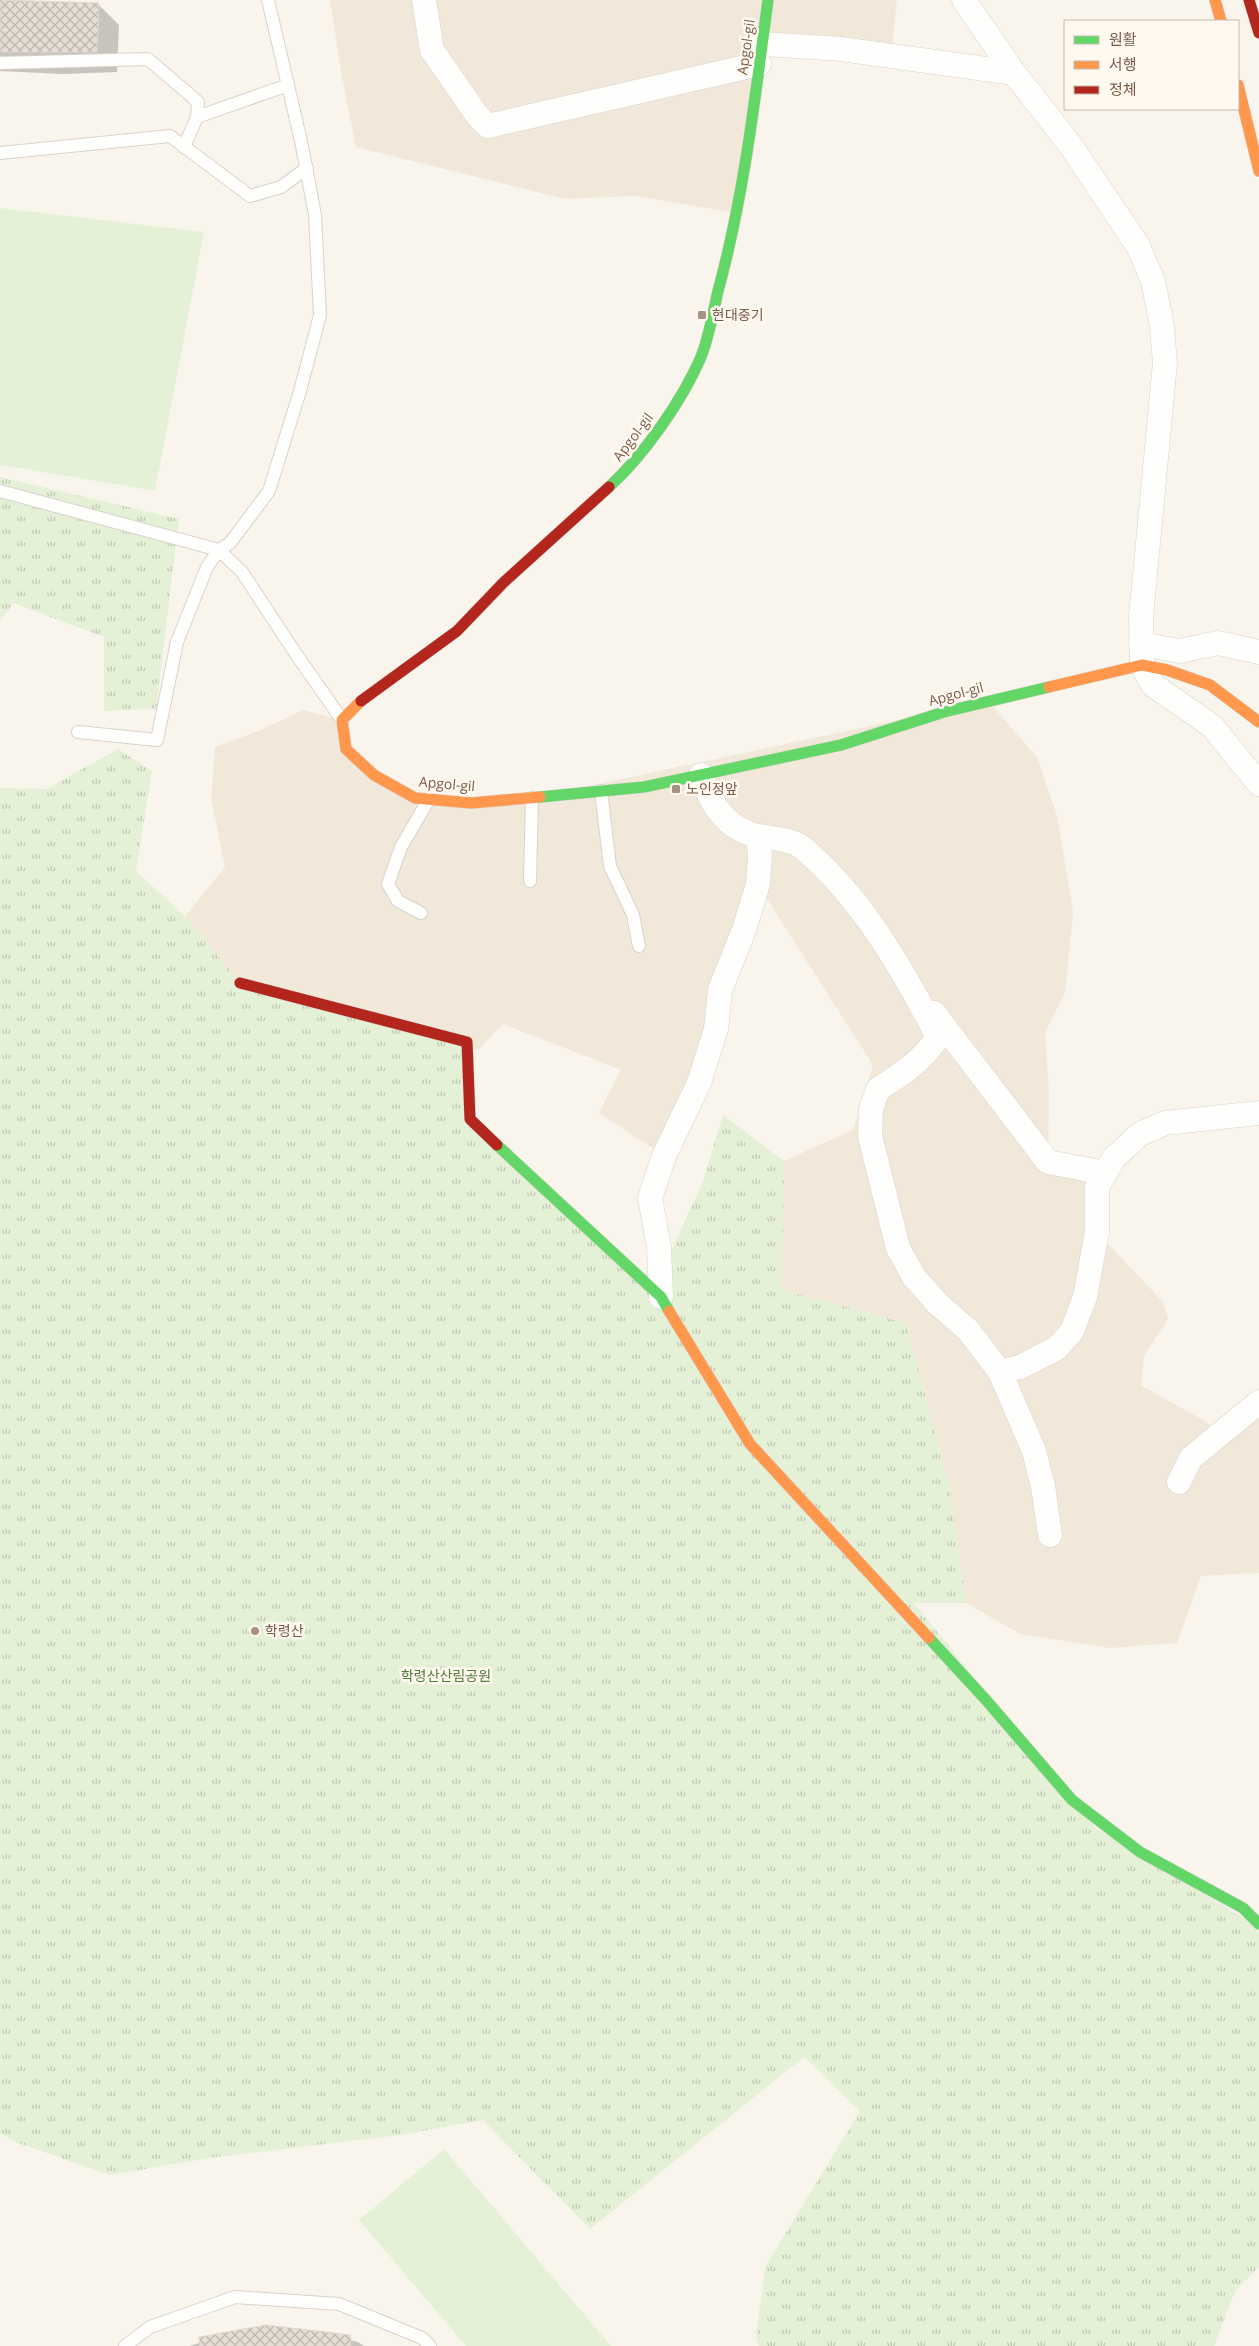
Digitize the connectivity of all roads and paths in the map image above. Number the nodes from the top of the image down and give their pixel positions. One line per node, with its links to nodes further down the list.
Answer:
1 (268, 0): 12 (lane)
2 (424, 0): 9 (street)
3 (768, 0): 9 (main road, Apgol-gil)
4 (964, 0): 11 (street)
5 (1215, 0): 7 (main road)
6 (1249, 0): 8 (main road)
7 (1221, 20)
8 (1259, 33)
9 (760, 54): 11 (street); 23 (main road, Apgol-gil)
10 (0, 63): 14 (lane)
11 (1014, 74): 22 (street)
12 (288, 85): 14 (lane); 17 (lane)
13 (1239, 89): 18 (main road)
14 (197, 117): 15 (lane)
15 (184, 147): 16 (lane); 17 (lane)
16 (0, 153)
17 (307, 168): 20 (lane)
18 (1259, 171)
19 (0, 491): 20 (lane)
20 (219, 550): 23 (lane); 25 (lane)
21 (1259, 652): 22 (street)
22 (1142, 655): 24 (main road, Apgol-gil); 26 (main road, Apgol-gil); 27 (street)
23 (342, 720): 30 (main road, Apgol-gil)
24 (1259, 722)
25 (78, 732)
26 (701, 775): 28 (main road, Apgol-gil); 31 (street)
27 (1259, 784)
28 (601, 791): 29 (main road, Apgol-gil); 34 (lane)
29 (532, 798): 30 (main road, Apgol-gil); 32 (lane)
30 (428, 799): 33 (lane)
31 (758, 836): 35 (street); 39 (street)
32 (530, 881)
33 (421, 913)
34 (639, 946)
35 (907, 978): 38 (street); 40 (street)
36 (240, 983): 39 (main road)
37 (1259, 1114): 38 (street)
38 (1105, 1173): 40 (street)
39 (661, 1297): 44 (main road)
40 (1000, 1372): 43 (street)
41 (1259, 1402): 42 (street)
42 (1179, 1482)
43 (1050, 1535)
44 (1259, 1924)
45 (126, 2346): 46 (lane)
46 (430, 2346)

